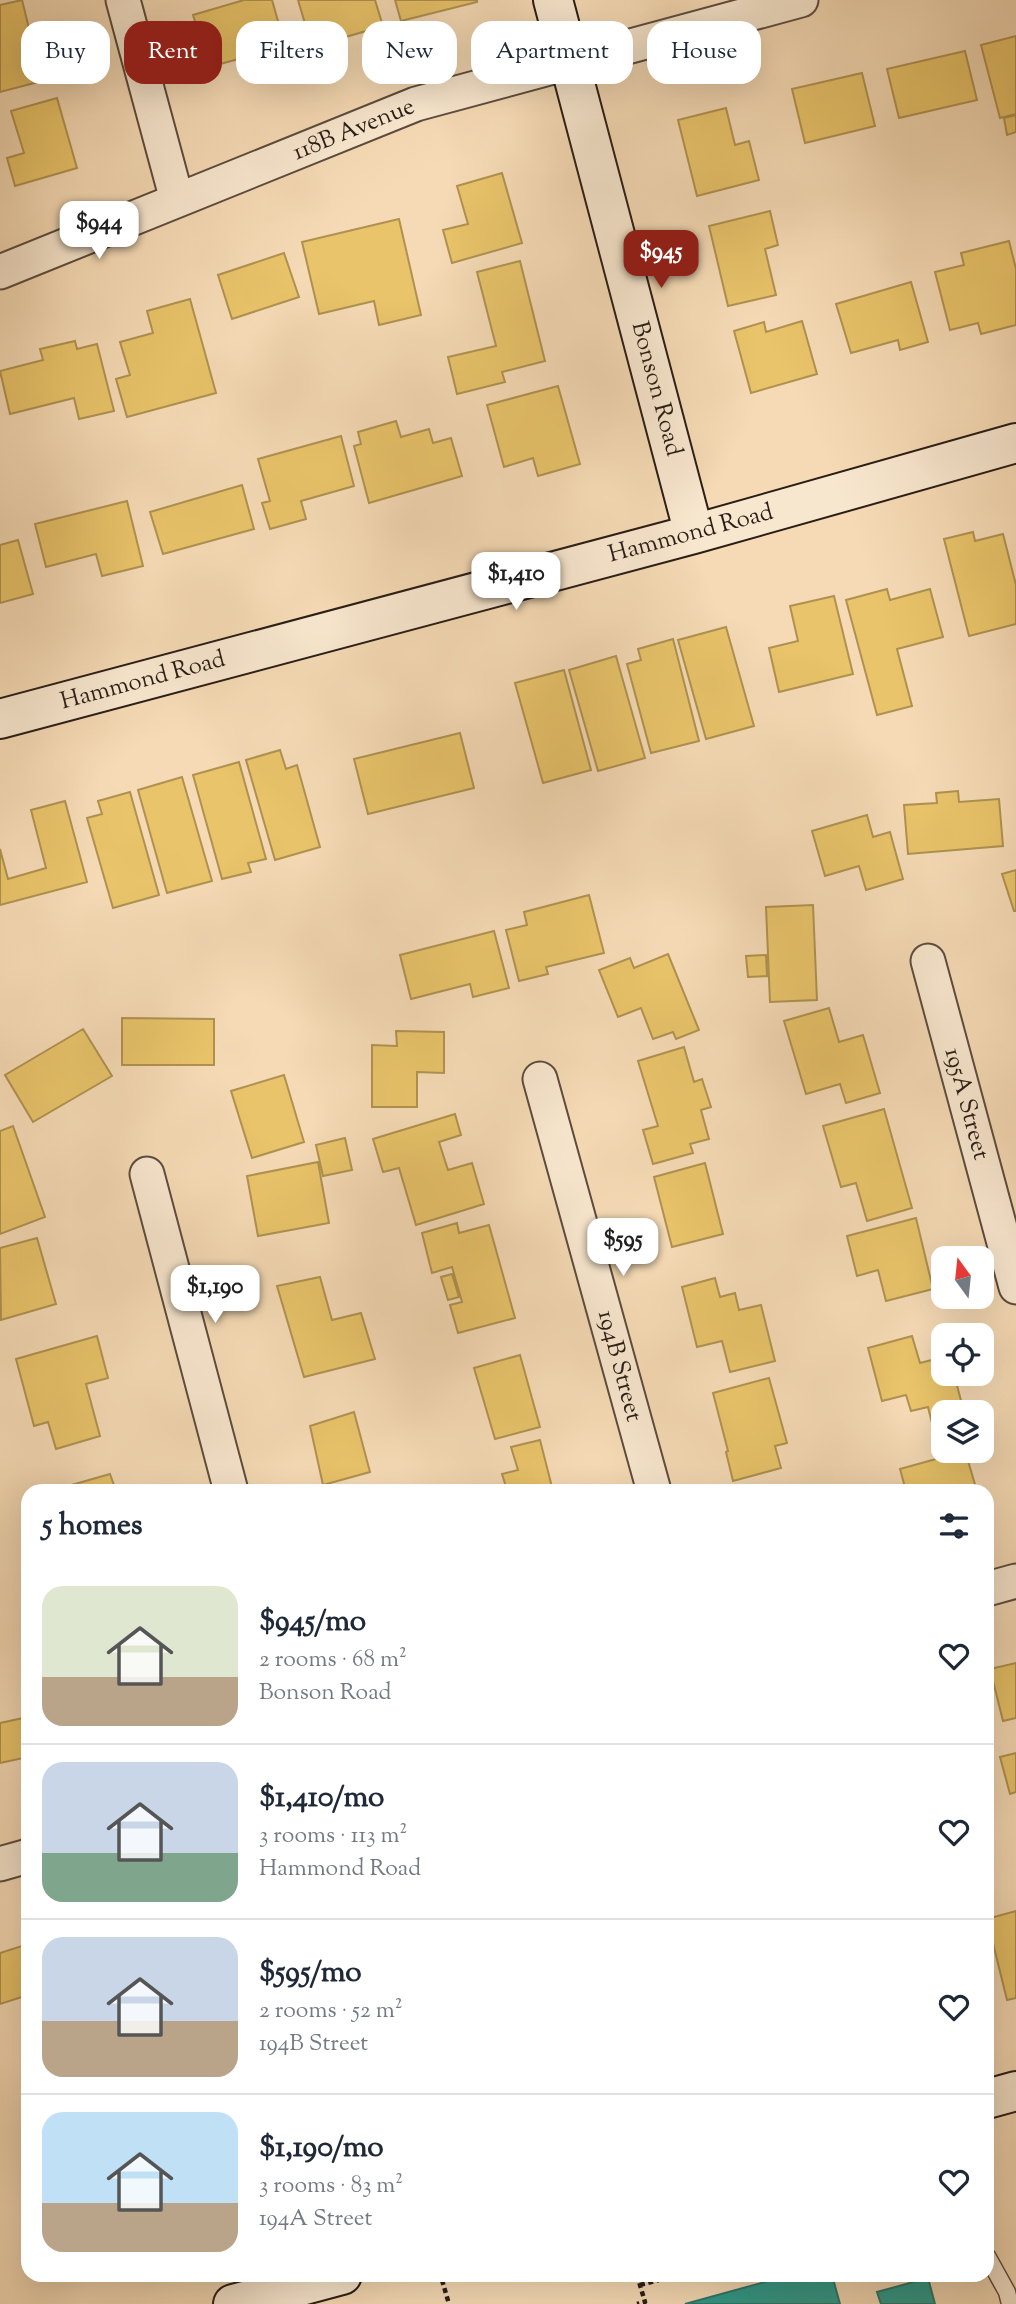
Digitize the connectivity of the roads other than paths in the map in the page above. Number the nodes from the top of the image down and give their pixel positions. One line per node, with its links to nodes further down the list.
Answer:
1 (123, 0): 8 (street)
2 (553, 0): 4 (main road, Bonson Road)
3 (801, 0): 5 (street, 118B Avenue)
4 (559, 21)
5 (633, 45)
6 (489, 84): 8 (street, 118B Avenue)
7 (576, 84): 11 (main road, Bonson Road)
8 (177, 200): 9 (street, 118B Avenue)
9 (0, 272)
10 (1016, 443): 11 (main road, Hammond Road)
11 (694, 534): 12 (main road, Hammond Road)
12 (0, 719)
13 (928, 961): 16 (street, 195A Street)
14 (540, 1079): 18 (street, 194B Street)
15 (148, 1174): 17 (street)
16 (1016, 1287)
17 (229, 1484)
18 (652, 1484)
19 (1016, 1581): 20 (street)
20 (994, 1587)
21 (21, 1858): 22 (street)
22 (0, 1864)
23 (1016, 2091): 24 (main road)
24 (994, 2097)
25 (994, 2269): 28 (lane)
26 (316, 2282): 27 (main road)
27 (233, 2304)
28 (1010, 2304)

